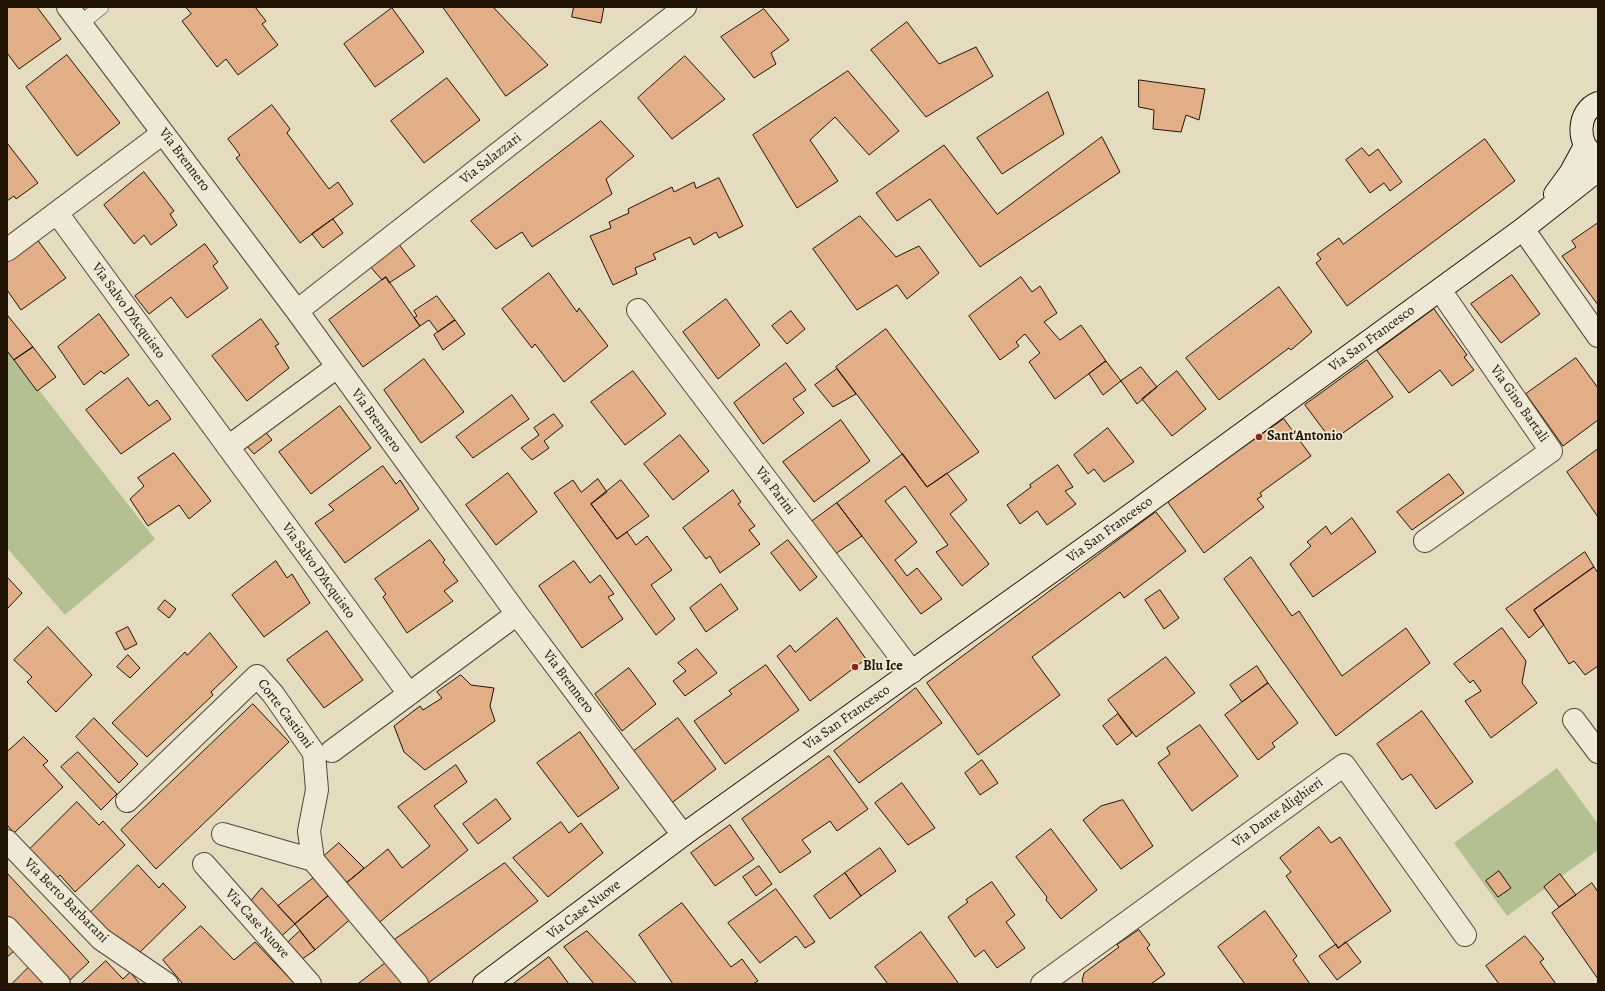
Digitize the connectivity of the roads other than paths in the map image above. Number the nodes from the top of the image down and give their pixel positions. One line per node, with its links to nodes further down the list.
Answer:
1 (101, 7): 3 (lane)
2 (685, 7): 13 (street, Via Salazzari)
3 (74, 15): 5 (street, Via Brennero)
4 (1598, 102): 6 (street, Via San Francesco)
5 (163, 133): 8 (street); 13 (street, Via Brennero)
6 (1592, 152): 9 (street, Via San Francesco)
7 (1598, 170): 9 (street, Via San Francesco)
8 (57, 213): 10 (street); 16 (street, Via Salvo D'Acquisto)
9 (1529, 225): 11 (street, Via San Francesco); 14 (street)
10 (7, 250)
11 (1440, 290): 17 (street, Via Gino Bartali); 19 (street, Via San Francesco)
12 (638, 310): 19 (street, Via Parini)
13 (297, 311): 15 (street, Via Brennero)
14 (1598, 336)
15 (337, 367): 16 (street); 18 (street, Via Brennero)
16 (228, 447): 20 (street, Via Salvo D'Acquisto)
17 (1425, 541)
18 (517, 614): 20 (street); 26 (street, Via Brennero)
19 (912, 672): 26 (street, Via San Francesco)
20 (409, 694): 22 (street)
21 (1574, 720): 23 (street)
22 (332, 751)
23 (1598, 752)
24 (127, 801): 28 (street, Corte Castioni)
25 (223, 834): 28 (street)
26 (683, 835): 37 (street, Via Case Nuove)
27 (7, 841): 34 (street, Via Berto Barbarani)
28 (313, 860): 36 (street)
29 (204, 864): 35 (street, Via Case Nuove)
30 (7, 928): 33 (street)
31 (1465, 935): 32 (street, Via Dante Alighieri)
32 (1049, 982)
33 (59, 984)
34 (167, 984)
35 (310, 984)
36 (417, 984)
37 (484, 984)

